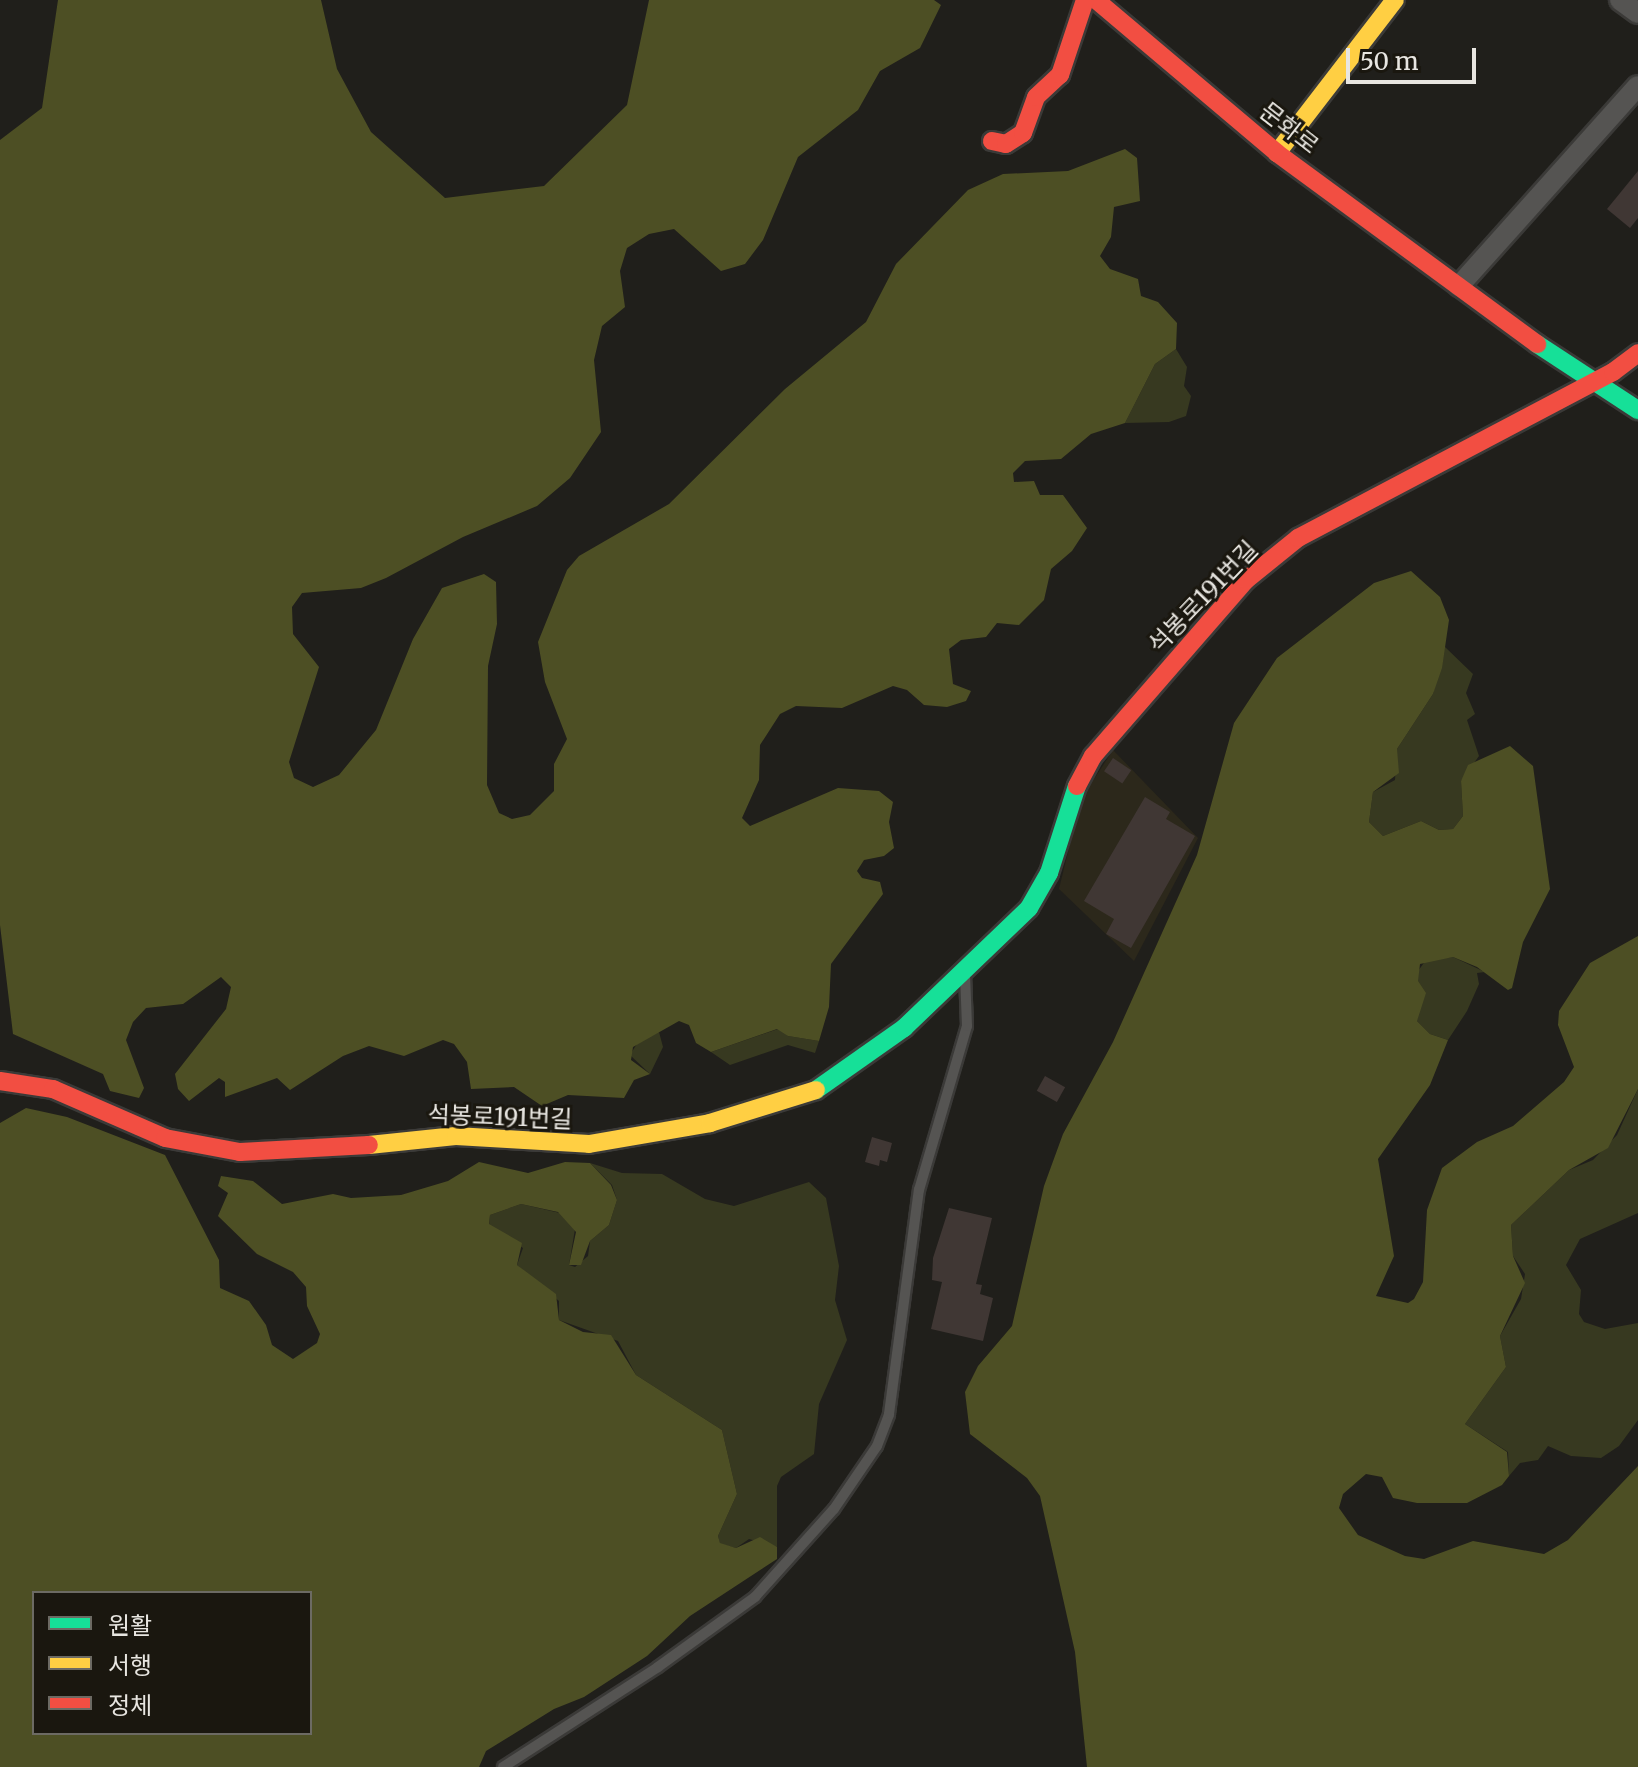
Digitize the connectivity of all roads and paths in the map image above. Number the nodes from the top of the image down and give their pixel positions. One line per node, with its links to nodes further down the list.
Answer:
1 (1085, 0): 5 (street)
2 (1096, 0): 6 (street, 문화로)
3 (1395, 0): 6 (street)
4 (1638, 86): 7 (street)
5 (992, 141)
6 (1277, 153): 7 (street, 문화로)
7 (1459, 286): 9 (street, 문화로)
8 (1638, 353): 9 (street, 석봉로191번길)
9 (1591, 383): 10 (street, 문화로); 11 (street, 석봉로191번길)
10 (1638, 410)
11 (964, 973): 12 (street, 석봉로191번길); 13 (lane)
12 (2, 1084)
13 (503, 1767)

